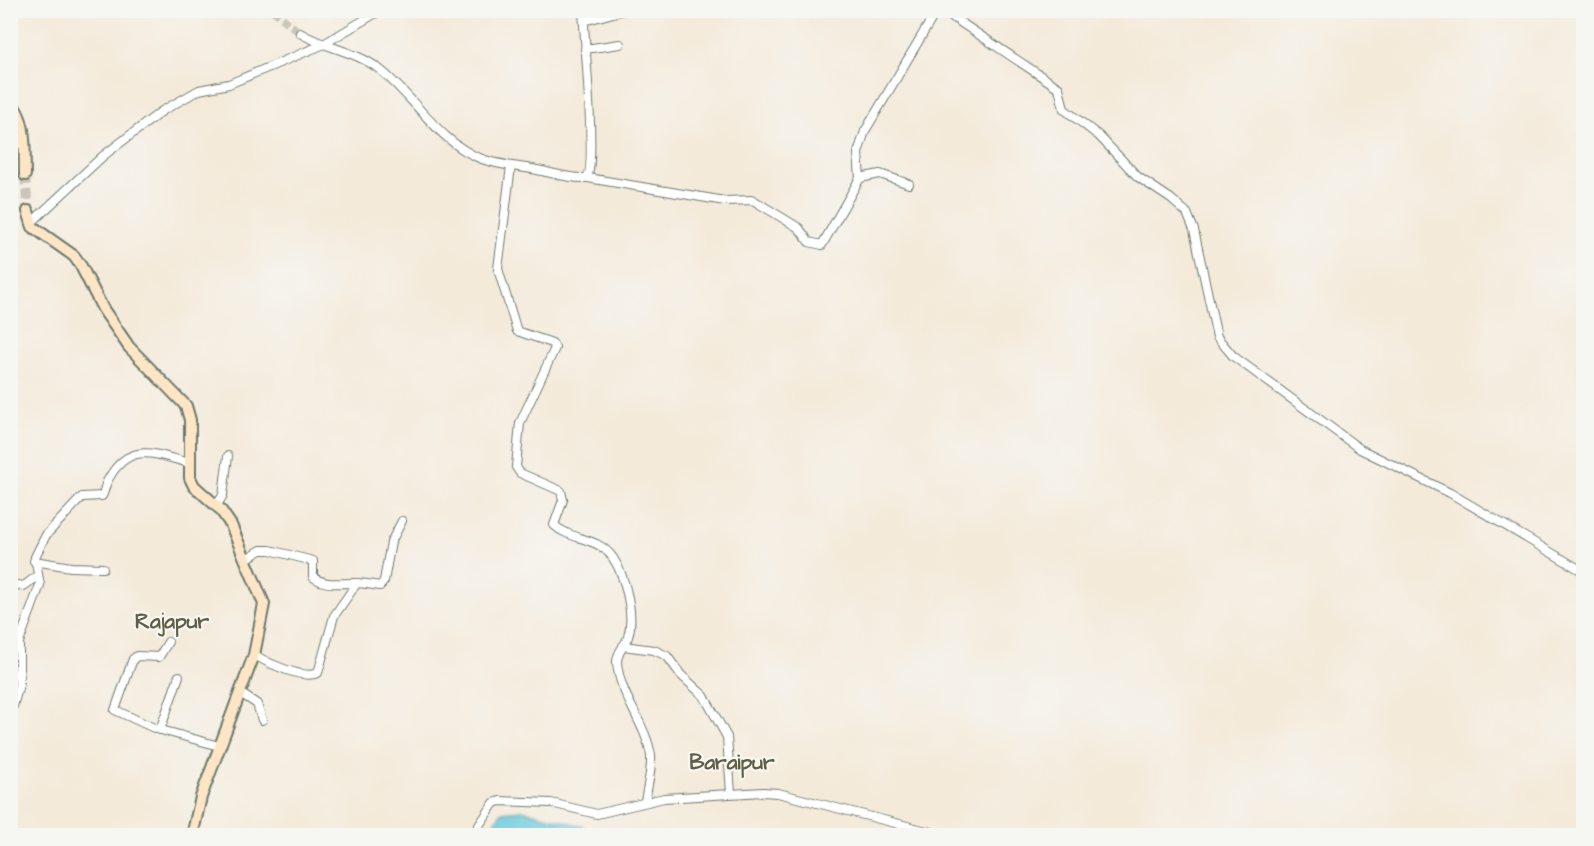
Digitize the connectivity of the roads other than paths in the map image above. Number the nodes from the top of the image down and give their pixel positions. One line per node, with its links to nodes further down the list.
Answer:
1 (381, 10): 8 (street)
2 (583, 10): 5 (street)
3 (939, 10): 16 (street); 27 (street)
4 (620, 11): 5 (street)
5 (584, 21): 9 (street)
6 (300, 33): 8 (street)
7 (620, 44): 9 (street)
8 (322, 45): 13 (street); 19 (street)
9 (585, 50): 15 (street)
10 (10, 102): 11 (street)
11 (23, 141): 12 (street); 14 (street)
12 (10, 148)
13 (512, 166): 15 (street); 32 (street)
14 (25, 175)
15 (585, 178): 16 (street)
16 (860, 178): 17 (street)
17 (909, 184)
18 (28, 211): 19 (street)
19 (31, 223): 21 (street)
20 (228, 456): 22 (street)
21 (189, 463): 22 (street); 25 (street)
22 (216, 507): 24 (street)
23 (402, 521): 29 (street)
24 (246, 559): 29 (street); 33 (street)
25 (34, 561): 26 (street); 28 (street)
26 (103, 568)
27 (1584, 572)
28 (37, 576): 30 (street); 35 (street)
29 (357, 583): 33 (street)
30 (10, 584)
31 (168, 642): 40 (street)
32 (623, 646): 42 (street); 43 (street)
33 (255, 655): 37 (street)
34 (10, 673): 35 (street)
35 (20, 676): 38 (street)
36 (178, 676): 40 (street)
37 (240, 693): 39 (street); 41 (street)
38 (10, 717)
39 (262, 720)
40 (160, 730): 41 (street)
41 (219, 746): 44 (street)
42 (731, 793): 43 (street); 46 (street)
43 (645, 802): 45 (street)
44 (192, 836)
45 (472, 836)
46 (946, 836)

